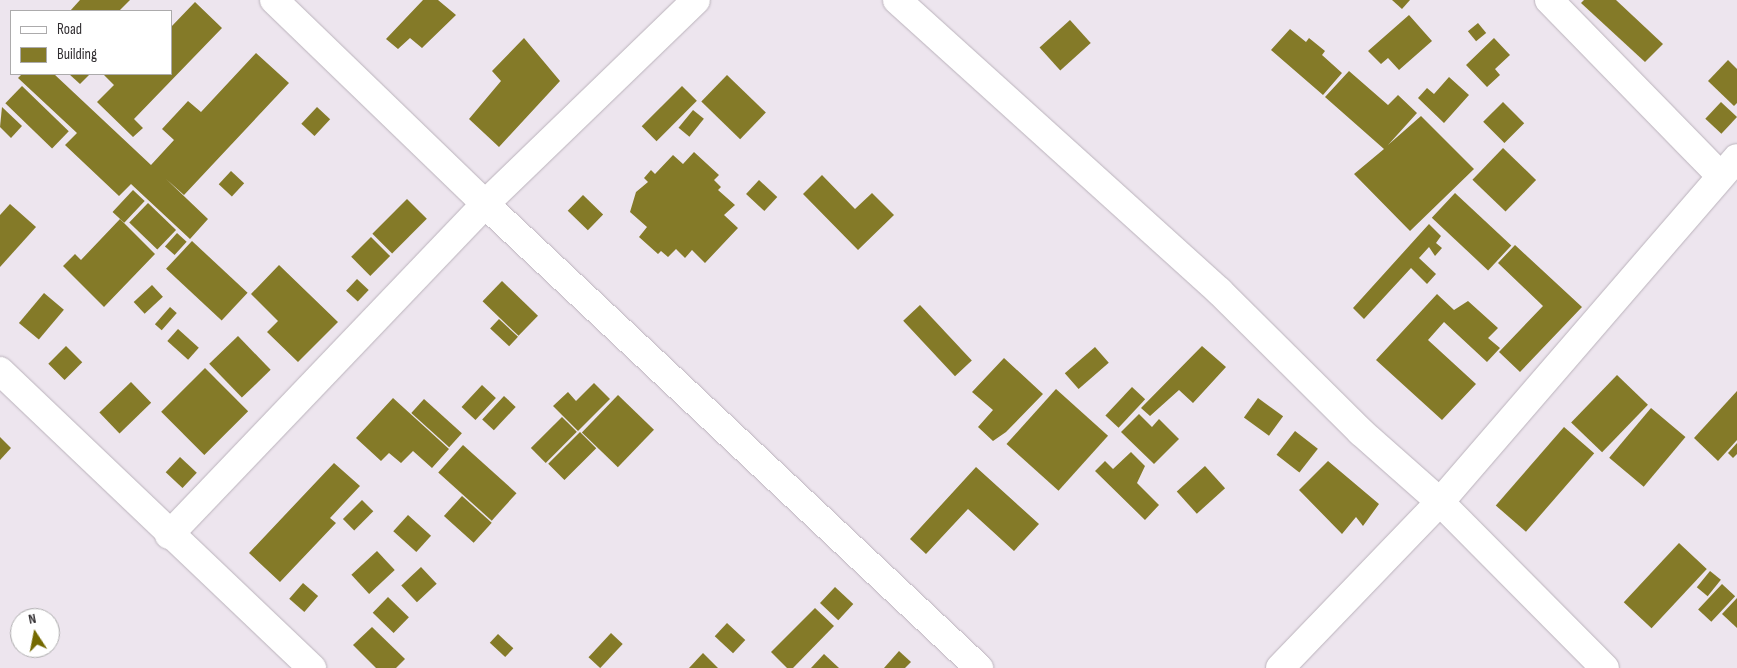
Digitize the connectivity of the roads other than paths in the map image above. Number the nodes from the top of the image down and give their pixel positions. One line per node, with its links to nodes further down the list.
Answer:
1 (274, 0): 6 (street)
2 (696, 0): 6 (street)
3 (897, 0): 8 (street)
4 (1549, 0): 5 (street)
5 (1728, 167): 8 (street)
6 (486, 204): 9 (street); 11 (street)
7 (0, 371): 9 (street)
8 (1440, 502): 12 (street); 13 (street)
9 (170, 535): 10 (street)
10 (312, 668)
11 (979, 668)
12 (1280, 668)
13 (1605, 668)

